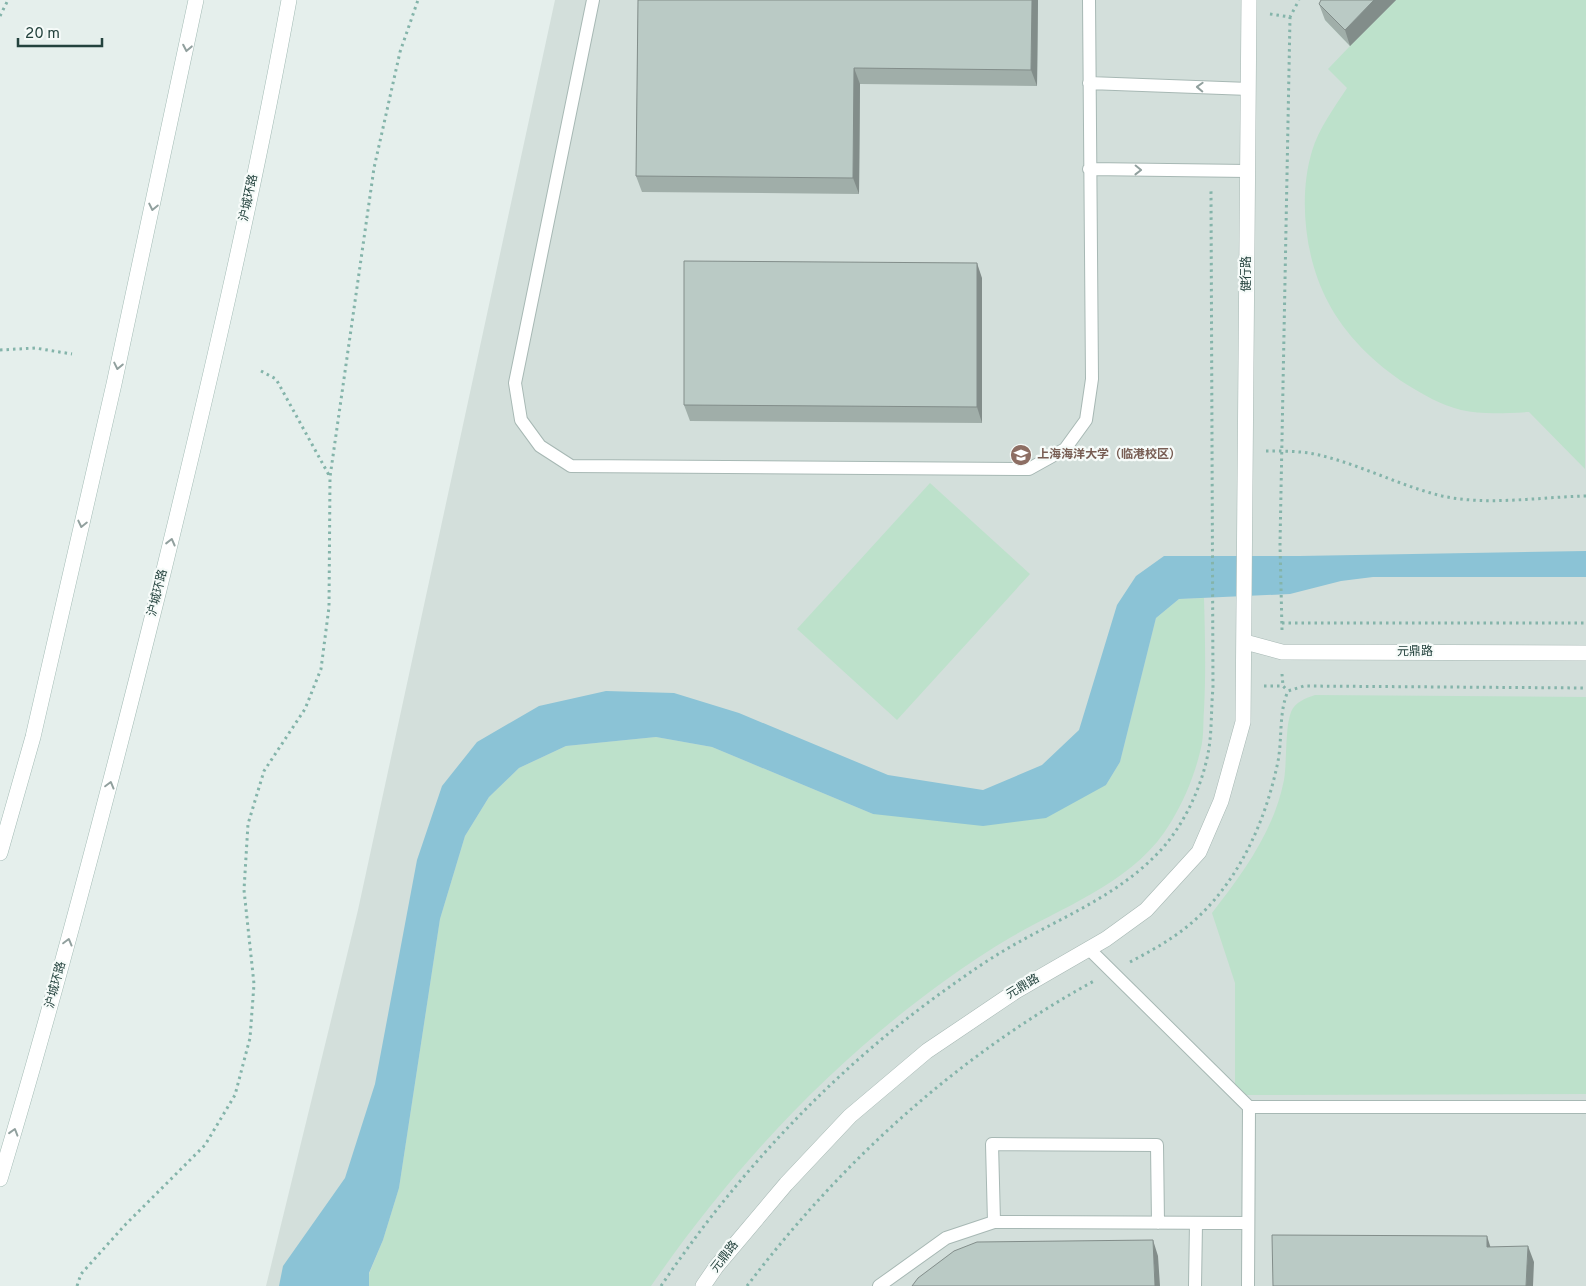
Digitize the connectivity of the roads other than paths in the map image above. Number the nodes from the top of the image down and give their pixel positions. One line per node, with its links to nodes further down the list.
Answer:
1 (196, 0): 13 (main road, one-way to 13)
2 (289, 0): 17 (main road, 沪城环路, one-way to 2)
3 (593, 0): 8 (lane)
4 (1090, 0): 6 (lane)
5 (1249, 5): 7 (main road, 健行路)
6 (1089, 83): 7 (lane, one-way to 6); 8 (lane)
7 (1248, 89): 9 (main road, 健行路)
8 (1089, 169): 9 (lane, one-way to 9)
9 (1248, 171): 10 (main road, 健行路)
10 (1246, 605): 11 (main road, 元鼎路)
11 (1245, 642): 12 (main road, 元鼎路); 14 (main road, 元鼎路)
12 (1586, 652)
13 (0, 853)
14 (1089, 949): 15 (lane); 22 (main road, 元鼎路)
15 (1249, 1107): 16 (lane); 21 (lane)
16 (1586, 1107)
17 (0, 1179)
18 (994, 1222): 19 (lane); 19 (lane); 23 (lane)
19 (1158, 1223): 20 (lane)
20 (1196, 1223): 21 (lane); 24 (lane)
21 (1248, 1223): 25 (lane)
22 (703, 1286)
23 (879, 1286)
24 (1196, 1286)
25 (1248, 1286)

